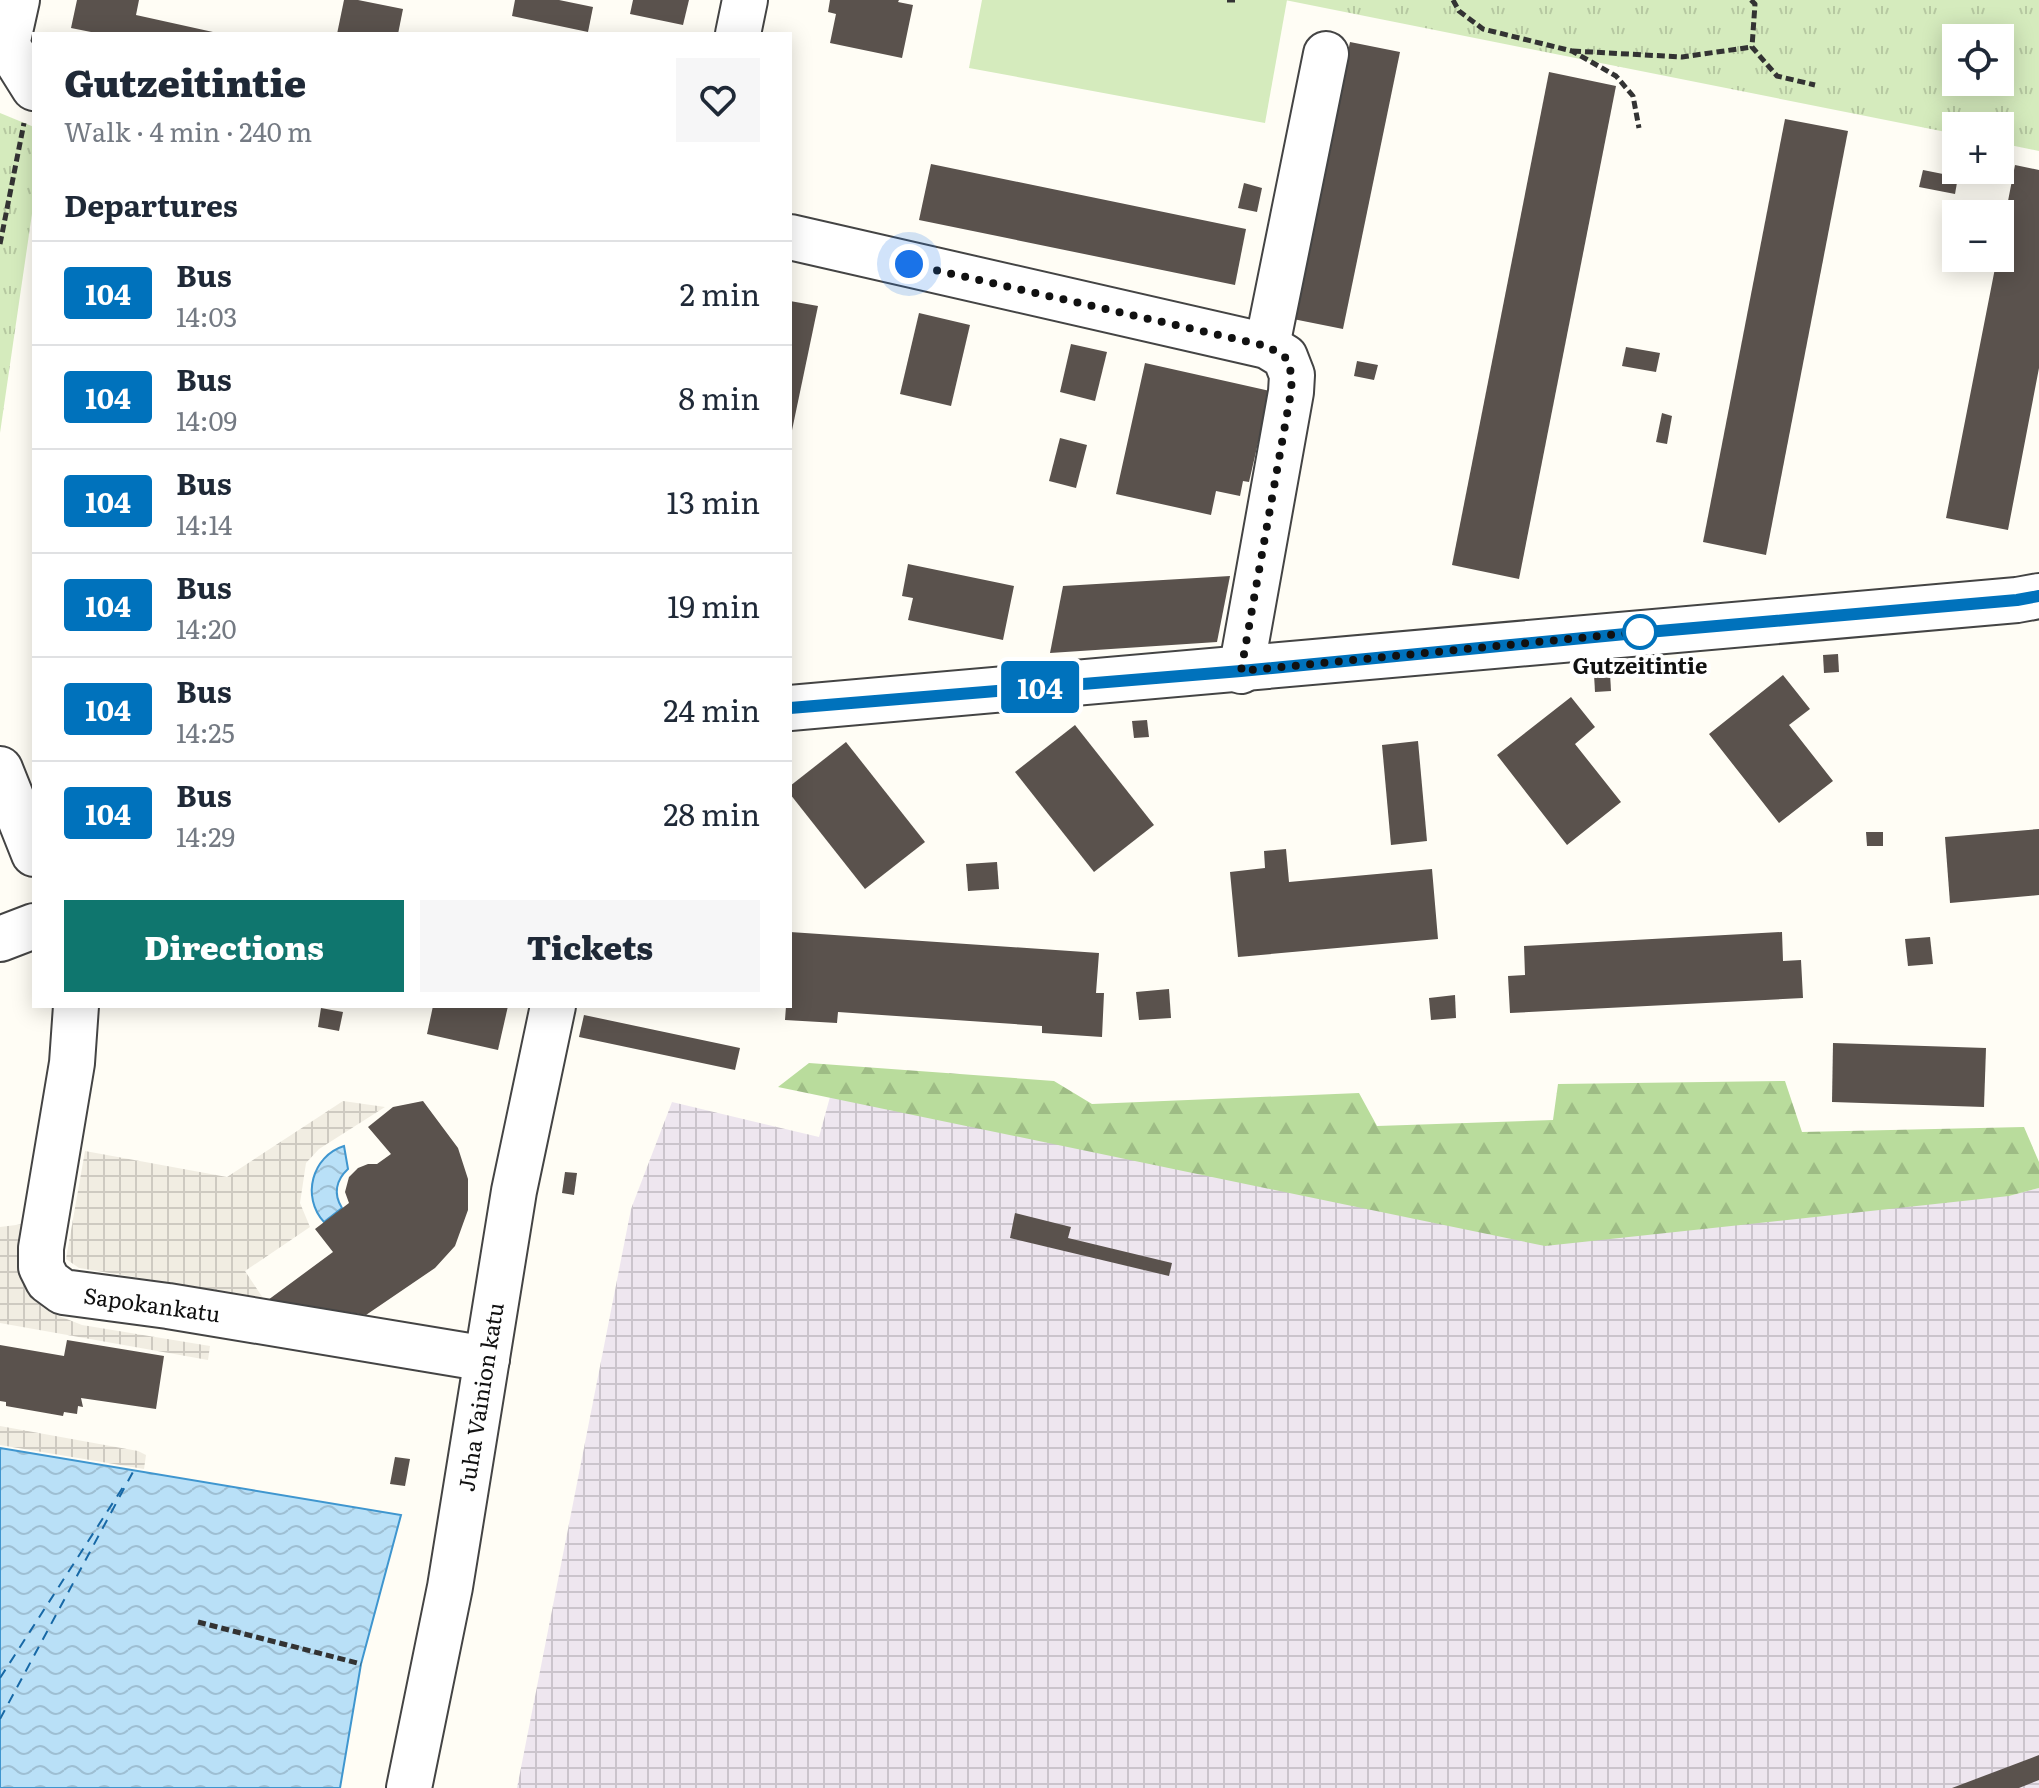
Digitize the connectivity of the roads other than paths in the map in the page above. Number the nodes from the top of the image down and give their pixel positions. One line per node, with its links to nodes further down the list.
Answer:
1 (17, 0): 5 (street)
2 (745, 0): 3 (street)
3 (738, 32)
4 (1326, 54): 7 (street)
5 (32, 86)
6 (792, 237): 7 (street)
7 (1267, 346): 9 (street)
8 (2039, 596): 9 (street)
9 (1241, 671): 10 (street)
10 (792, 708)
11 (0, 769): 12 (street)
12 (32, 849)
13 (32, 927): 14 (street)
14 (0, 939)
15 (76, 1008): 17 (street, Sapokankatu)
16 (553, 1008): 17 (street, Juha Vainion katu)
17 (487, 1359): 18 (street, Juha Vainion katu)
18 (409, 1788)

